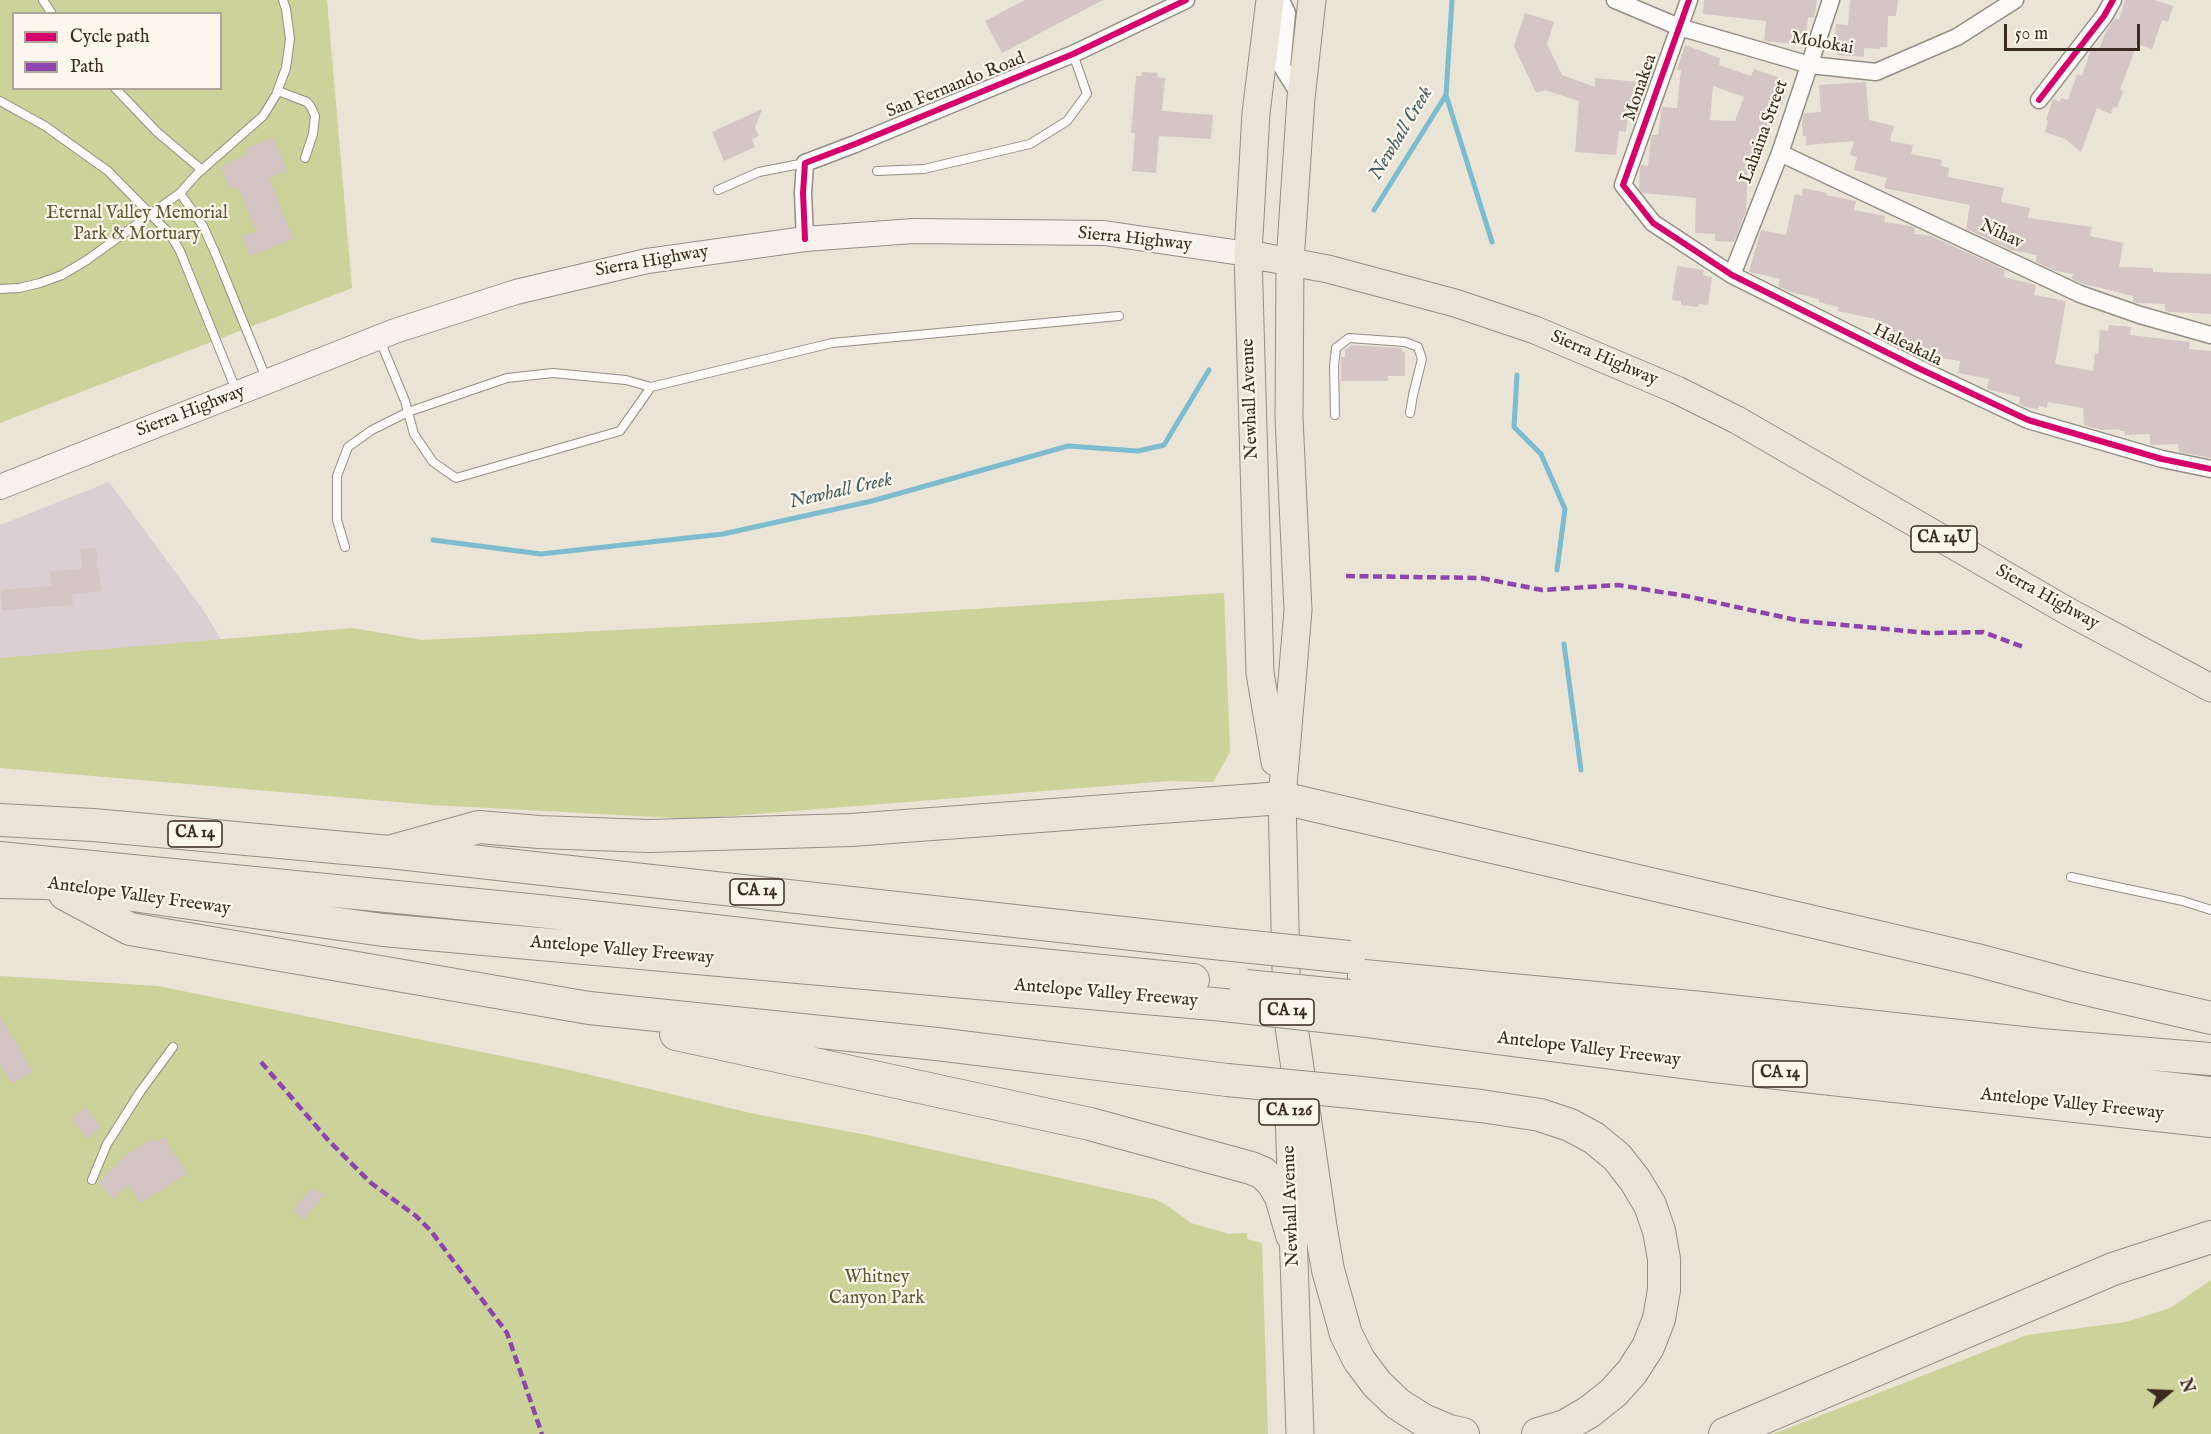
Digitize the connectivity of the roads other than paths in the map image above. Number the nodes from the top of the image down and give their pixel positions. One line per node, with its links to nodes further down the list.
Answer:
1 (283, 0): 15 (lane)
2 (1186, 0): 12 (street, San Fernando Road)
3 (1270, 0): 29 (main road, Newhall Avenue)
4 (1281, 0): 16 (street)
5 (1312, 0): 16 (main road, Newhall Avenue)
6 (1615, 0): 11 (street, Molokai)
7 (1689, 0): 11 (street, Monakea)
8 (1831, 0): 13 (street, Lahaina Street)
9 (2015, 0): 13 (street, Molokai)
10 (2113, 0): 17 (street)
11 (1679, 27): 13 (street, Molokai); 24 (street, Monakea)
12 (1073, 54): 21 (street, San Fernando Road); 23 (lane)
13 (1810, 65): 19 (street, Lahaina Street)
14 (117, 90): 22 (lane)
15 (278, 92): 20 (lane); 22 (lane)
16 (1301, 98): 30 (main road, Newhall Avenue)
17 (2039, 100)
18 (0, 101): 27 (lane)
19 (1780, 153): 31 (street, Lahaina Street); 34 (street, Nihav)
20 (305, 158)
21 (805, 162): 25 (lane); 28 (street)
22 (202, 170): 26 (lane)
23 (877, 171)
24 (1623, 185): 31 (street, Haleakala)
25 (717, 189)
26 (180, 193): 27 (lane); 36 (lane)
27 (152, 214): 32 (lane); 38 (lane)
28 (805, 239): 29 (main road, Sierra Highway); 35 (main road, Sierra Highway)
29 (1248, 254): 30 (main road, Sierra Highway); 46 (main road, Newhall Avenue)
30 (1290, 262): 45 (main road, Sierra Highway / CA 14U); 46 (main road, Newhall Avenue)
31 (1732, 275): 42 (street, Haleakala)
32 (0, 289)
33 (1119, 316): 37 (lane)
34 (2211, 335)
35 (379, 338): 36 (main road, Sierra Highway); 39 (lane)
36 (268, 382): 38 (main road, Sierra Highway)
37 (651, 387): 39 (lane); 39 (lane)
38 (237, 393): 43 (main road, Sierra Highway)
39 (408, 412): 44 (lane)
40 (1410, 413): 41 (lane)
41 (1335, 415)
42 (2211, 469)
43 (0, 487)
44 (345, 547)
45 (2211, 688)
46 (1282, 798): 49 (highway); 57 (main road, Newhall Avenue / CA 126); 59 (highway)
47 (0, 820): 49 (highway, Antelope Valley Freeway / CA 14)
48 (0, 842): 55 (highway)
49 (389, 852): 55 (highway, Antelope Valley Freeway / CA 14)
50 (0, 858): 55 (highway)
51 (2071, 877): 54 (lane)
52 (0, 882): 53 (highway, Antelope Valley Freeway / CA 14)
53 (46, 883): 55 (highway, Antelope Valley Freeway / CA 14); 58 (highway)
54 (2211, 910)
55 (1224, 974): 56 (highway, Antelope Valley Freeway / CA 14, bridge); 56 (highway, Antelope Valley Freeway / CA 14, bridge)
56 (1349, 987): 60 (highway, Antelope Valley Freeway / CA 14); 62 (highway); 63 (highway); 64 (highway, Antelope Valley Freeway / CA 14)
57 (1286, 989): 66 (main road, Newhall Avenue / CA 126); 69 (highway)
58 (589, 1008): 66 (highway); 70 (highway, bridge)
59 (2211, 1018)
60 (2211, 1041)
61 (173, 1047): 65 (lane)
62 (2211, 1059)
63 (2211, 1093)
64 (2211, 1121)
65 (92, 1180)
66 (1292, 1235): 68 (main road, Newhall Avenue / CA 126)
67 (2211, 1238): 71 (highway)
68 (1300, 1434)
69 (1463, 1434)
70 (1538, 1434)
71 (1725, 1434)

